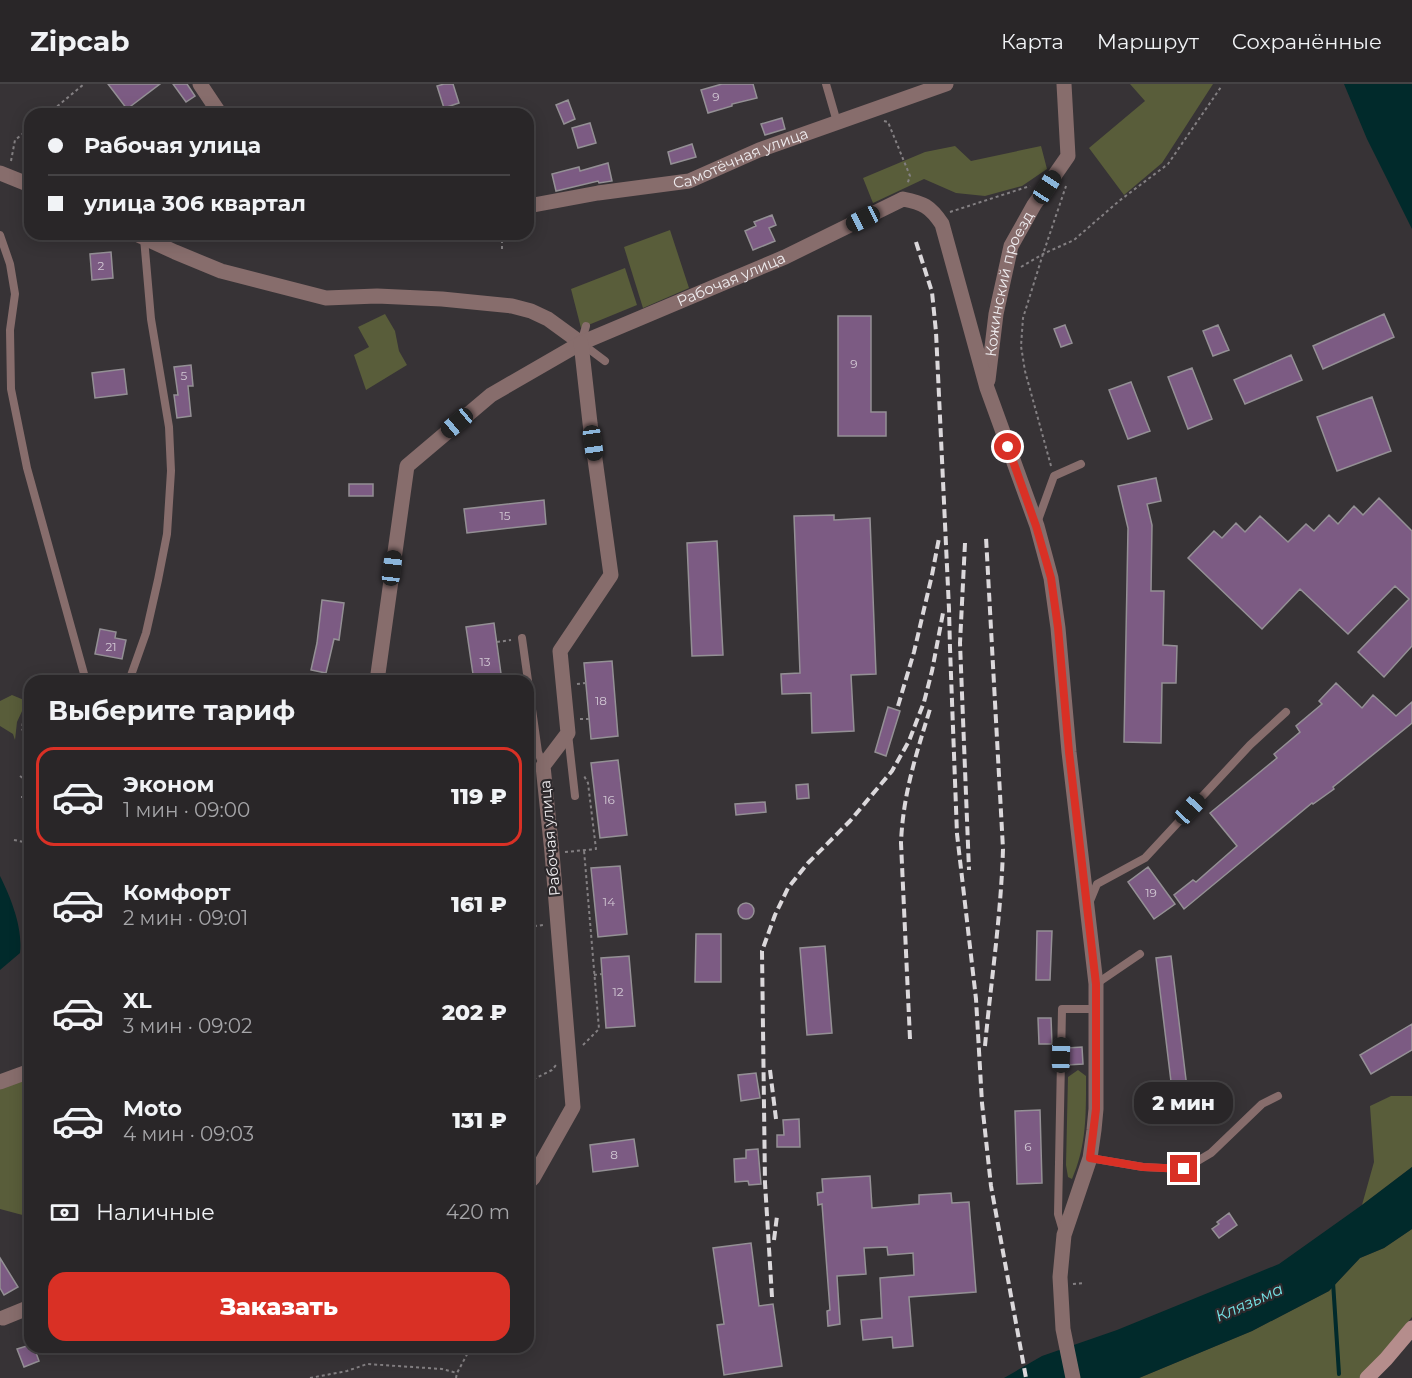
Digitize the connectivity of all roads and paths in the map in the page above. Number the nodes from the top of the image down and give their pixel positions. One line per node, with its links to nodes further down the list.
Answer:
1 (84, 84): 7 (path)
2 (200, 84): 8 (street)
3 (826, 84): 10 (lane)
4 (946, 84): 9 (street, Самотёчная улица)
5 (1064, 84): 25 (street, Кожинский проезд)
6 (1221, 87): 24 (path)
7 (55, 108)
8 (216, 108)
9 (856, 115): 10 (street, Самотёчная улица); 16 (path)
10 (837, 122): 17 (street, Самотёчная улица)
11 (24, 133): 12 (path)
12 (4, 175): 14 (street)
13 (1066, 180): 24 (path)
14 (24, 183)
15 (1039, 183): 18 (path)
16 (903, 199): 18 (street); 27 (street, Рабочая улица)
17 (534, 205)
18 (937, 216): 29 (street)
19 (0, 235): 35 (lane)
20 (141, 240): 36 (lane)
21 (149, 240): 27 (street)
22 (502, 240): 23 (path)
23 (502, 251)
24 (1043, 254): 25 (path); 31 (path)
25 (1003, 278): 29 (street, Кожинский проезд)
26 (586, 326): 27 (lane)
27 (581, 343): 28 (lane); 37 (street, Рабочая улица); 45 (street)
28 (605, 361)
29 (987, 388): 32 (street)
30 (1081, 464): 31 (lane)
31 (1054, 476): 32 (lane)
32 (1036, 526): 62 (street)
33 (522, 638): 34 (path); 38 (lane)
34 (496, 642)
35 (84, 675)
36 (131, 675)
37 (378, 675)
38 (528, 675)
39 (586, 683): 40 (path)
40 (573, 684)
41 (1286, 712): 62 (lane)
42 (24, 717): 46 (path)
43 (589, 719): 45 (path)
44 (534, 722): 47 (lane)
45 (572, 726): 47 (street, Рабочая улица); 54 (lane)
46 (24, 734)
47 (543, 766): 77 (street, Рабочая улица)
48 (20, 776): 49 (path)
49 (24, 779)
50 (593, 782): 51 (path)
51 (588, 783)
52 (21, 796): 53 (path)
53 (24, 796)
54 (575, 796)
55 (598, 818): 56 (path)
56 (592, 819)
57 (14, 840): 58 (path)
58 (24, 842)
59 (584, 850): 60 (path)
60 (587, 884): 61 (path); 64 (path)
61 (593, 884)
62 (1087, 908): 68 (street)
63 (596, 920): 64 (path)
64 (590, 921): 67 (path)
65 (1140, 954): 68 (lane)
66 (602, 974): 67 (path)
67 (594, 975): 71 (path)
68 (1096, 984): 69 (street)
69 (1096, 1009): 76 (street); 78 (lane)
70 (605, 1011): 71 (path)
71 (597, 1012): 72 (path)
72 (599, 1029)
73 (24, 1073): 74 (street)
74 (0, 1082)
75 (1278, 1096): 76 (lane)
76 (1090, 1158): 78 (street)
77 (534, 1176)
78 (1064, 1236): 88 (street)
79 (1084, 1283): 80 (path)
80 (1070, 1284)
81 (24, 1309): 82 (street)
82 (1, 1319)
83 (1412, 1328): 89 (main road)
84 (468, 1353): 85 (path)
85 (456, 1373): 86 (path); 87 (path)
86 (310, 1378)
87 (456, 1378)
88 (1073, 1378)
89 (1367, 1378)

